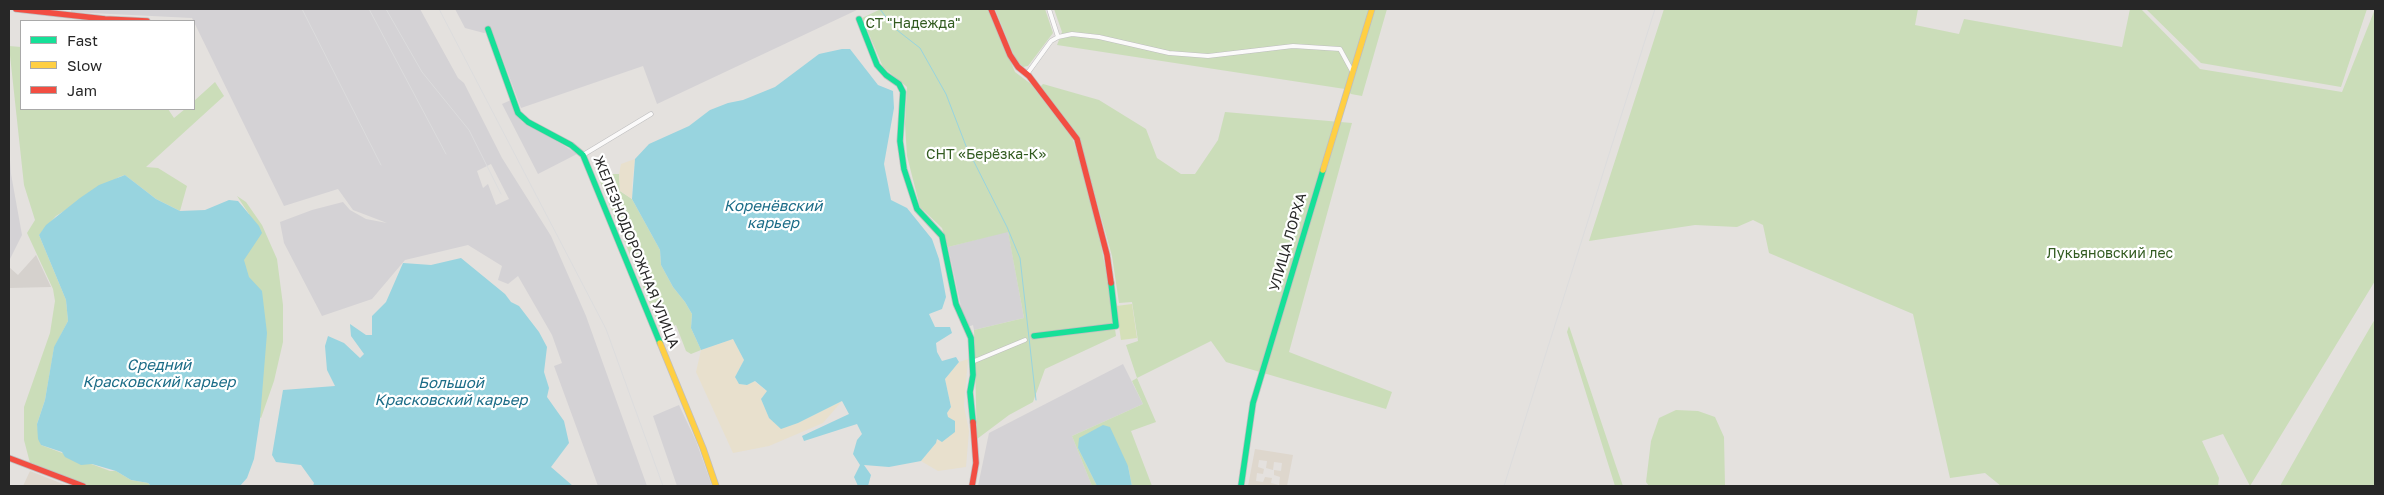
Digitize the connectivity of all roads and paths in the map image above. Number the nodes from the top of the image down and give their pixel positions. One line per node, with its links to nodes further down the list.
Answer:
1 (16, 9): 6 (street)
2 (991, 9): 10 (street)
3 (1049, 9): 8 (street)
4 (1372, 9): 9 (street, УЛИЦА ЛОРХА)
5 (858, 19): 15 (street)
6 (126, 20)
7 (488, 29): 12 (street, ЖЕЛЕЗНОДОРОЖНАЯ УЛИЦА)
8 (1058, 37): 9 (street); 10 (street)
9 (1352, 71): 20 (street, УЛИЦА ЛОРХА)
10 (1027, 74): 13 (street)
11 (651, 114): 12 (street)
12 (583, 155): 18 (street, ЖЕЛЕЗНОДОРОЖНАЯ УЛИЦА)
13 (1034, 336)
14 (1025, 340): 15 (street)
15 (972, 362): 19 (street)
16 (9, 458): 17 (street)
17 (83, 486)
18 (716, 486)
19 (972, 486)
20 (1241, 486)

